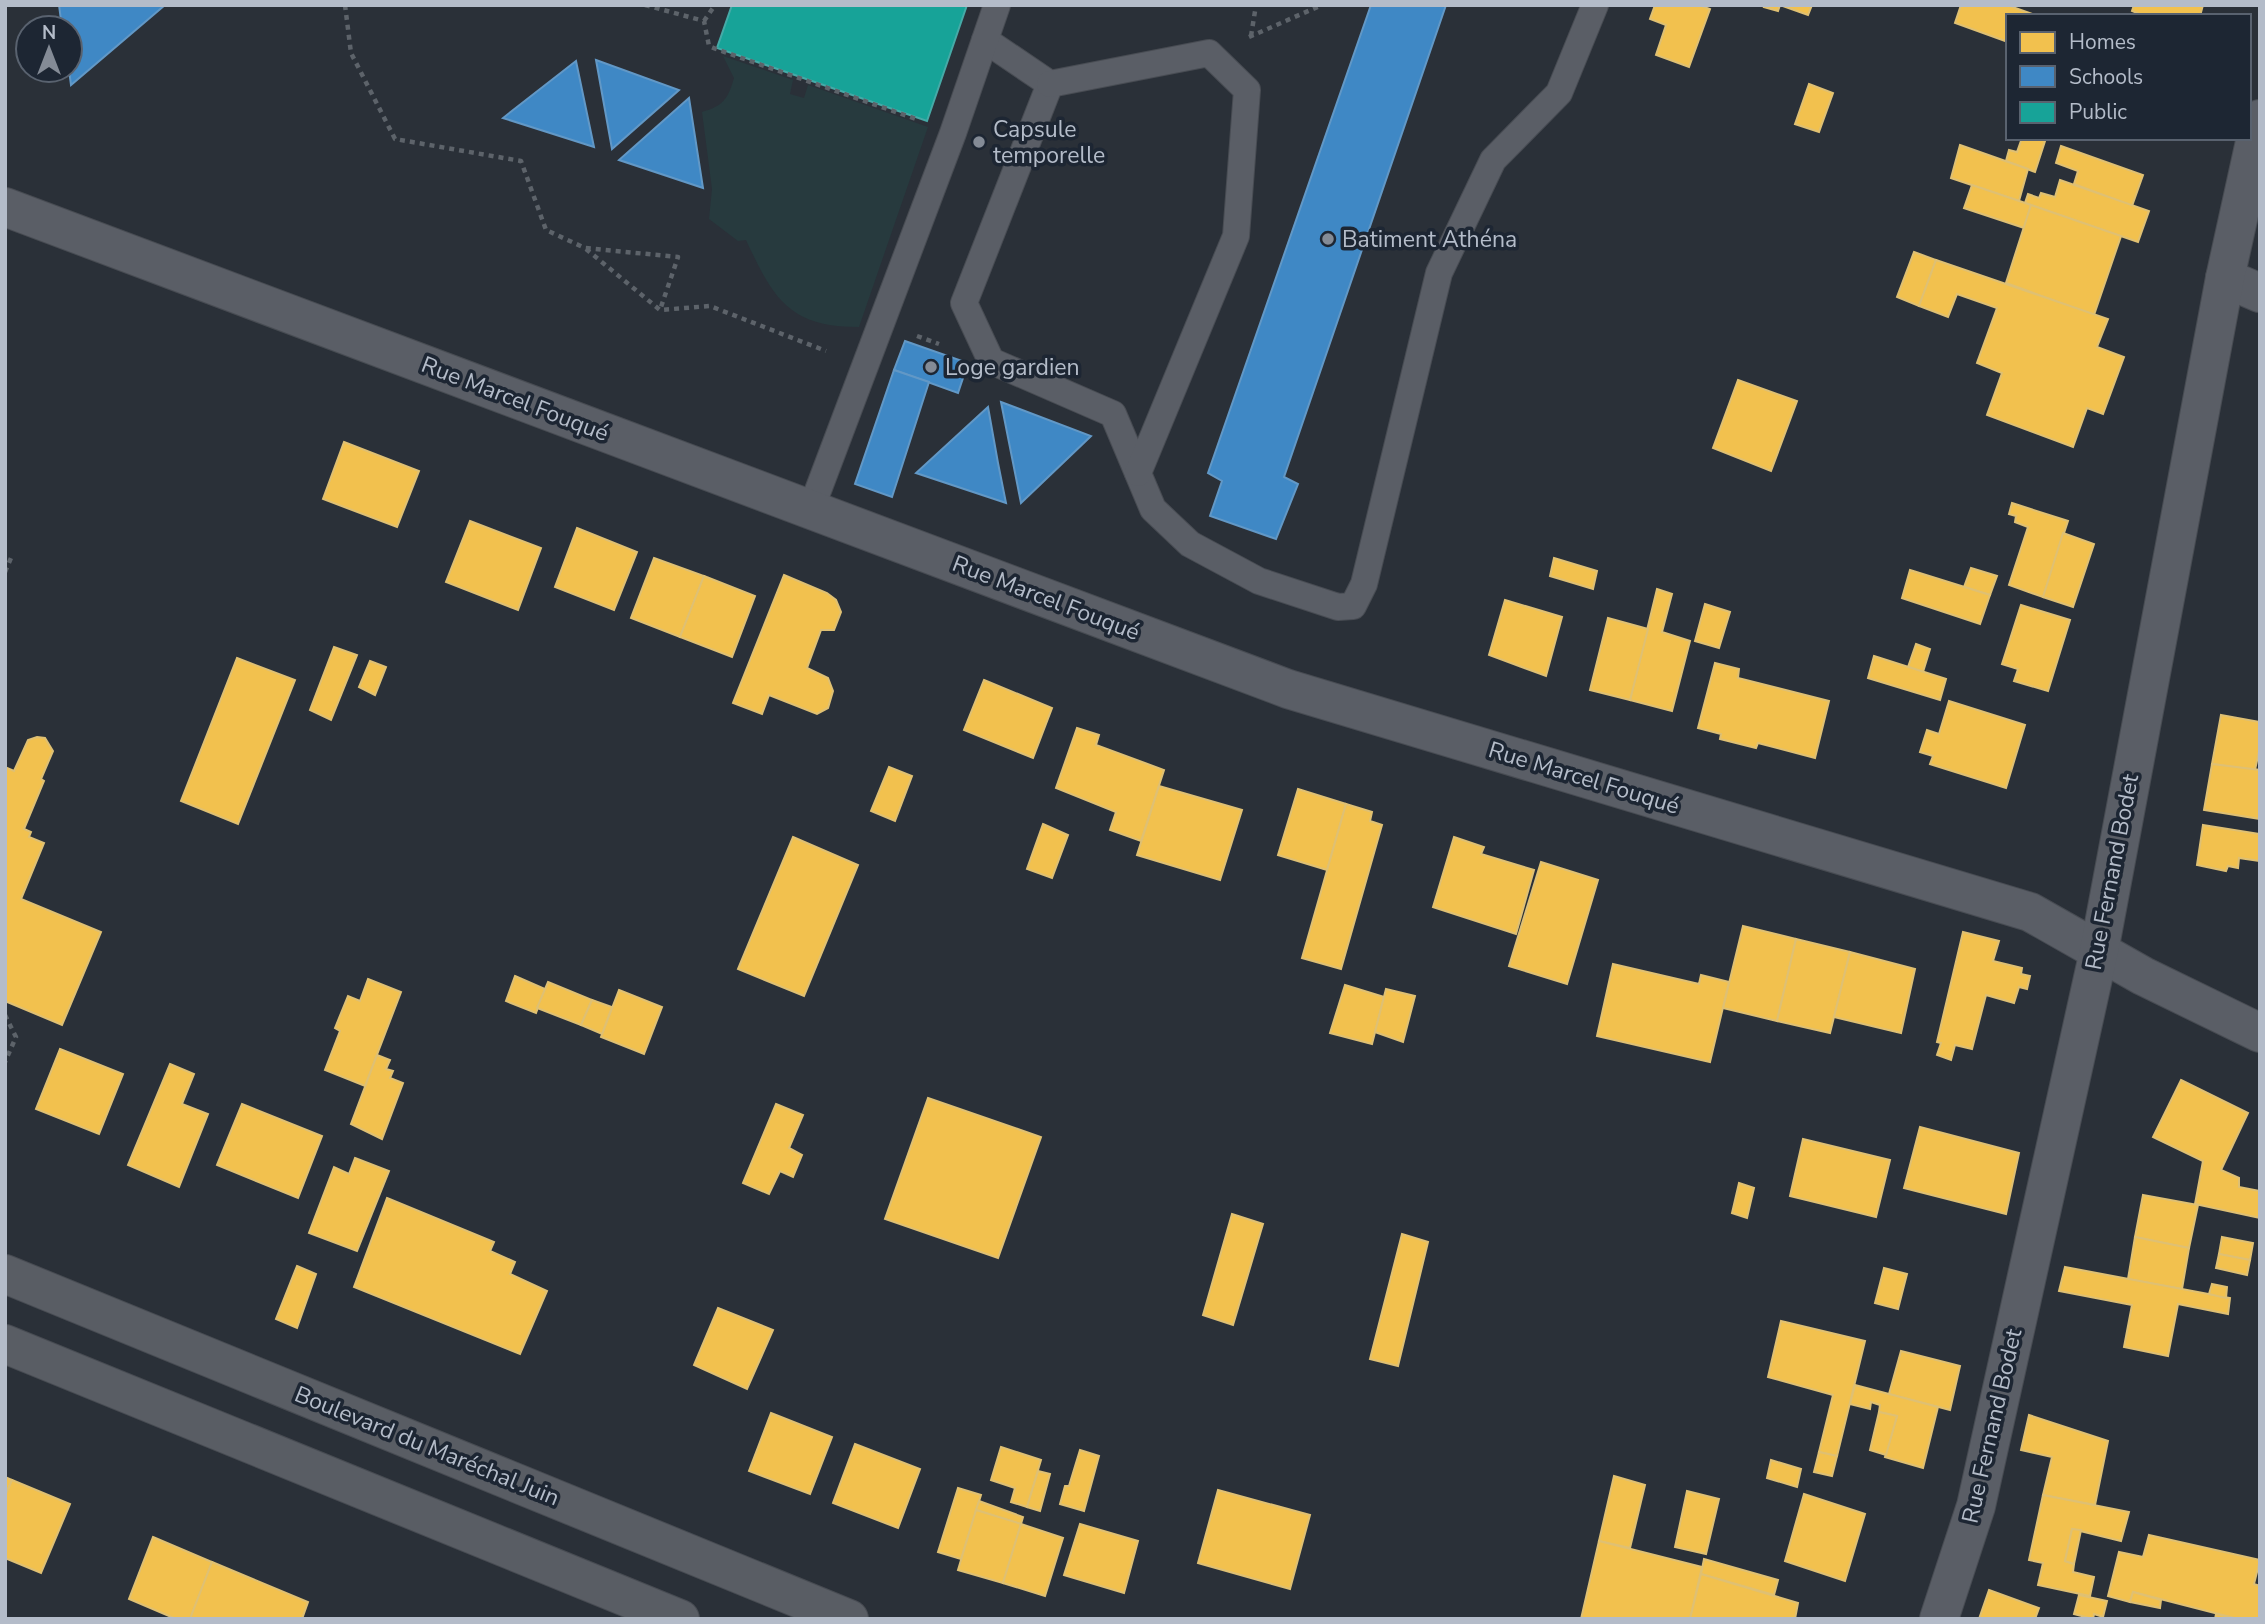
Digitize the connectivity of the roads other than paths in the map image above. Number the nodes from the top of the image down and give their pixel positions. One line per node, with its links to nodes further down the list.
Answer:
1 (997, 5): 3 (lane)
2 (1595, 5): 9 (lane)
3 (985, 40): 4 (lane); 10 (lane)
4 (1050, 85): 9 (lane); 9 (lane)
5 (2260, 119): 7 (street, Rue Fernand Bodet)
6 (5, 207): 10 (street, Rue Marcel Fouqué)
7 (2225, 278): 8 (street); 11 (street, Rue Fernand Bodet)
8 (2260, 293)
9 (1138, 473)
10 (811, 509): 11 (street, Rue Marcel Fouqué)
11 (2099, 951): 12 (street, Rue Marcel Fouqué); 17 (street, Rue Fernand Bodet)
12 (2260, 1032)
13 (5, 1274): 16 (main road, Boulevard du Maréchal Juin)
14 (5, 1344): 15 (main road)
15 (680, 1619)
16 (849, 1619)
17 (1940, 1619)

